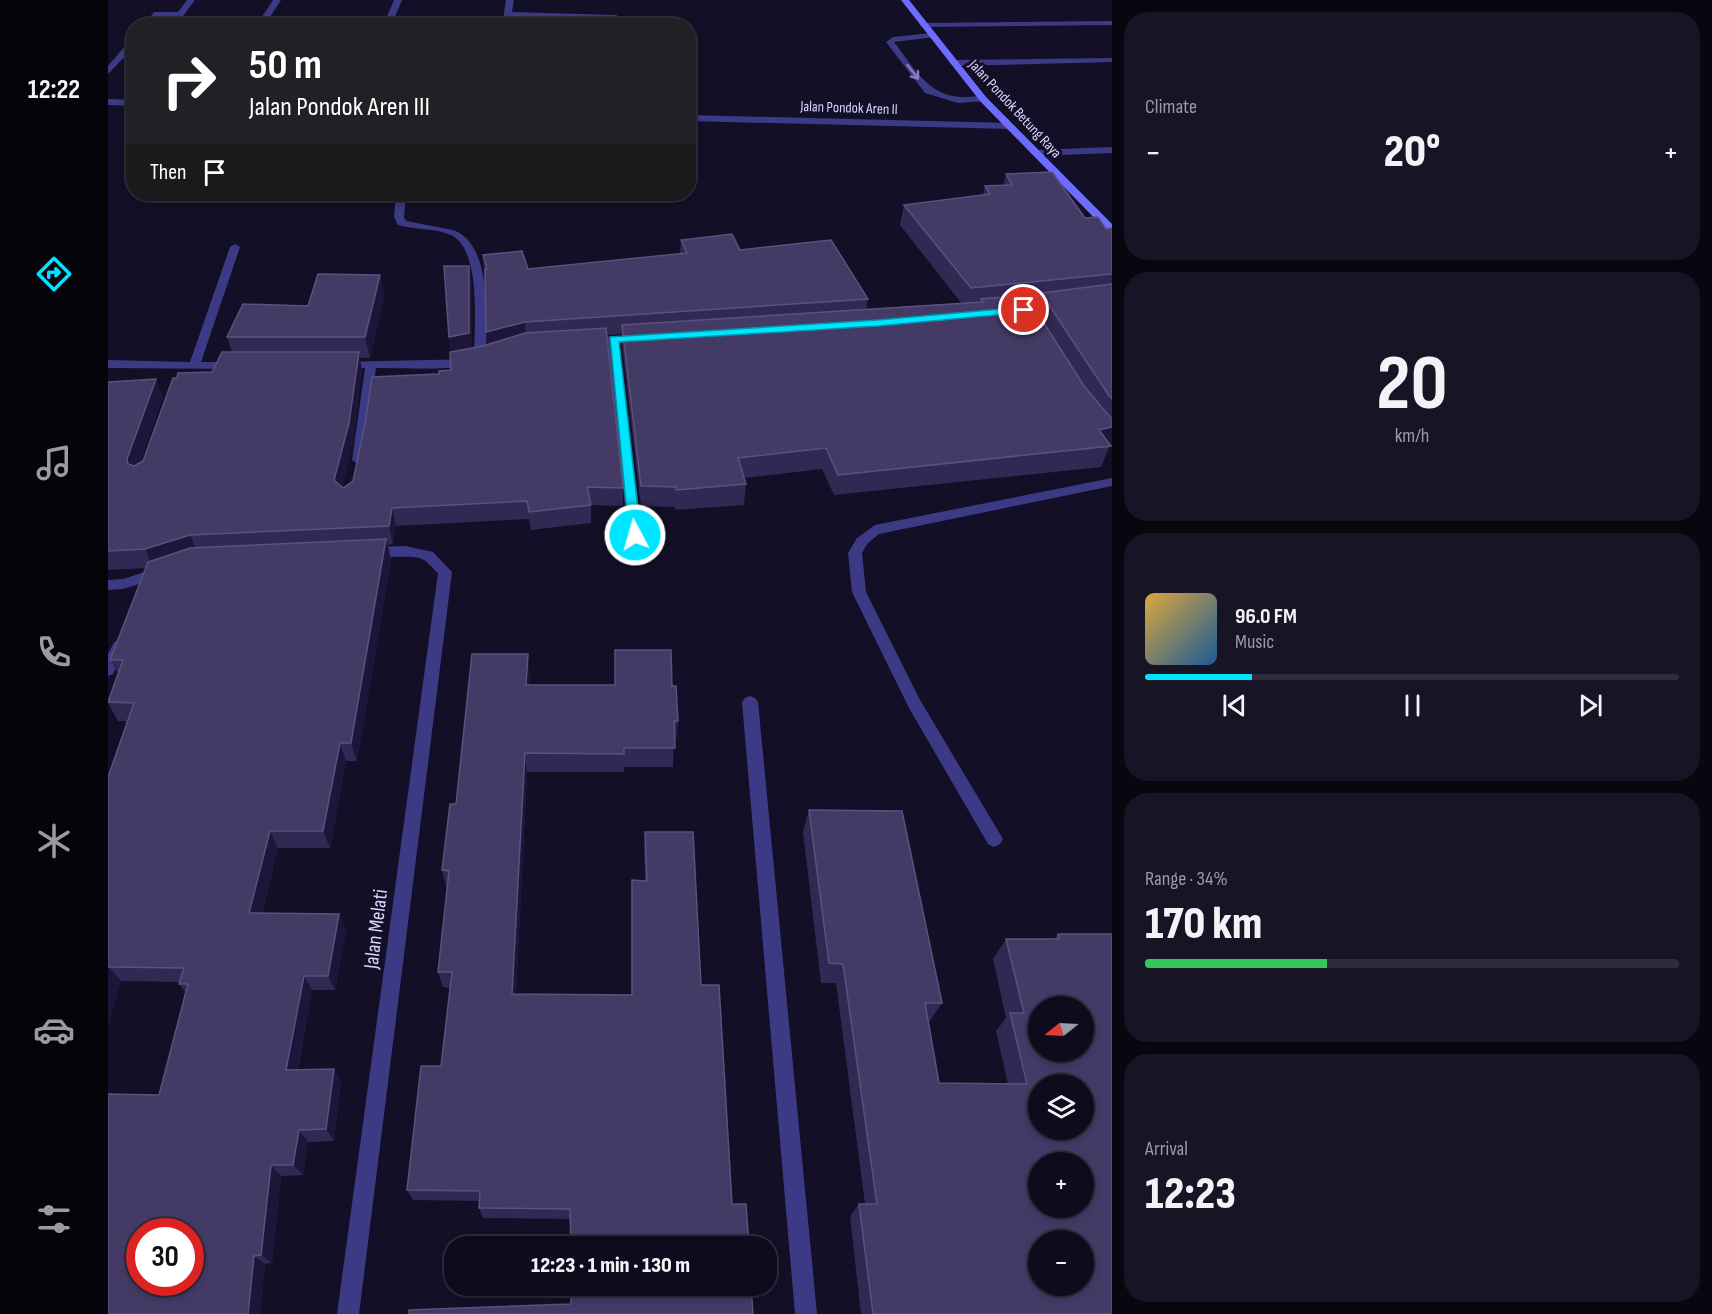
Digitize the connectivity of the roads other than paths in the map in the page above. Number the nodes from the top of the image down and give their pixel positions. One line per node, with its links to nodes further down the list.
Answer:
1 (191, 0): 8 (street)
2 (277, 0): 9 (street)
3 (398, 0): 10 (street)
4 (510, 0): 6 (street)
5 (905, 0): 13 (main road, Jalan Pondok Betung Raya)
6 (508, 14): 7 (street); 11 (street)
7 (616, 17)
8 (154, 18)
9 (265, 18)
10 (390, 18)
11 (507, 18)
12 (1112, 23): 13 (street)
13 (923, 25): 14 (main road, Jalan Pondok Betung Raya)
14 (932, 35): 17 (main road, Jalan Pondok Betung Raya); 19 (street, one-way to 19)
15 (126, 50): 18 (street)
16 (1112, 60): 17 (street)
17 (954, 63): 19 (main road, Jalan Pondok Betung Raya)
18 (108, 71)
19 (983, 99): 23 (main road, Jalan Pondok Betung Raya)
20 (108, 102): 21 (street)
21 (126, 103)
22 (696, 117): 23 (street, Jalan Pondok Aren II)
23 (1010, 126): 25 (main road, Jalan Pondok Betung Raya)
24 (1110, 152): 25 (street)
25 (1036, 153): 27 (main road, Jalan Pondok Betung Raya)
26 (400, 201): 34 (street)
27 (1112, 230)
28 (235, 247): 36 (street)
29 (659, 337): 30 (street)
30 (613, 340): 31 (street); 39 (street)
31 (580, 342)
32 (108, 364): 36 (street)
33 (324, 365): 34 (street)
34 (371, 365): 37 (street)
35 (241, 366): 36 (street)
36 (184, 369)
37 (357, 469)
38 (1112, 482): 48 (street)
39 (635, 535)
40 (359, 553): 49 (street, Jalan Melati)
41 (169, 569): 42 (street)
42 (147, 576): 43 (street); 44 (street)
43 (108, 585)
44 (139, 596)
45 (124, 635): 46 (street)
46 (108, 670)
47 (750, 702): 50 (street)
48 (994, 839)
49 (348, 1314)
50 (806, 1314)

